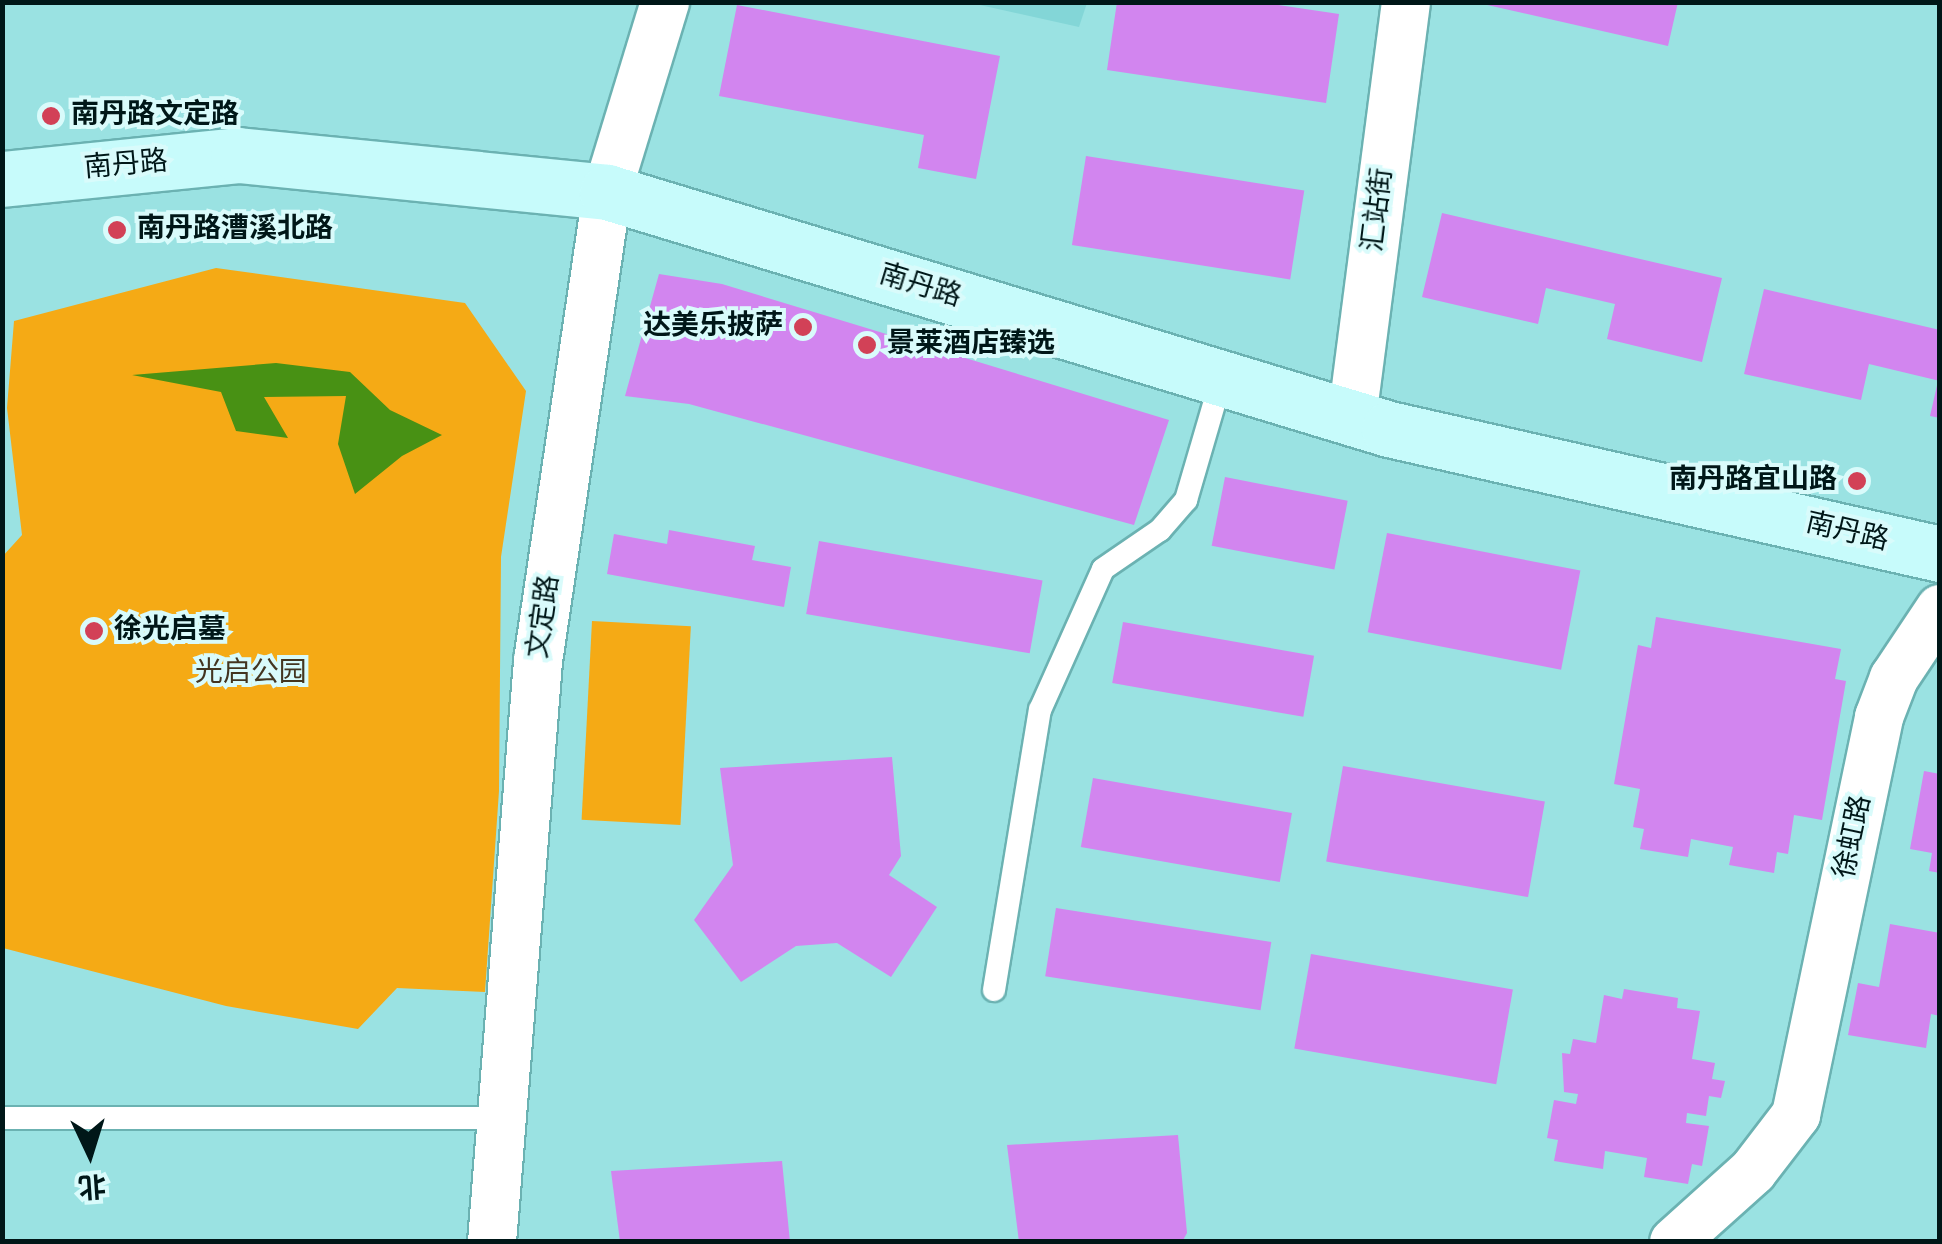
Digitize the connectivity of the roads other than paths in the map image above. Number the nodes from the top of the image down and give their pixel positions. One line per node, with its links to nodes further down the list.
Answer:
1 (665, 2): 4 (street, 文定路)
2 (1406, 2): 6 (street, 汇站街)
3 (2, 179): 4 (main road, 南丹路)
4 (607, 192): 5 (main road, 南丹路); 11 (street, 文定路)
5 (1220, 380): 6 (main road, 南丹路); 9 (lane)
6 (1352, 418): 7 (main road, 南丹路)
7 (1940, 554)
8 (1940, 609): 13 (street, 徐虹路)
9 (994, 990)
10 (2, 1118): 11 (lane)
11 (498, 1118): 12 (street, 文定路)
12 (492, 1242)
13 (1674, 1242)

